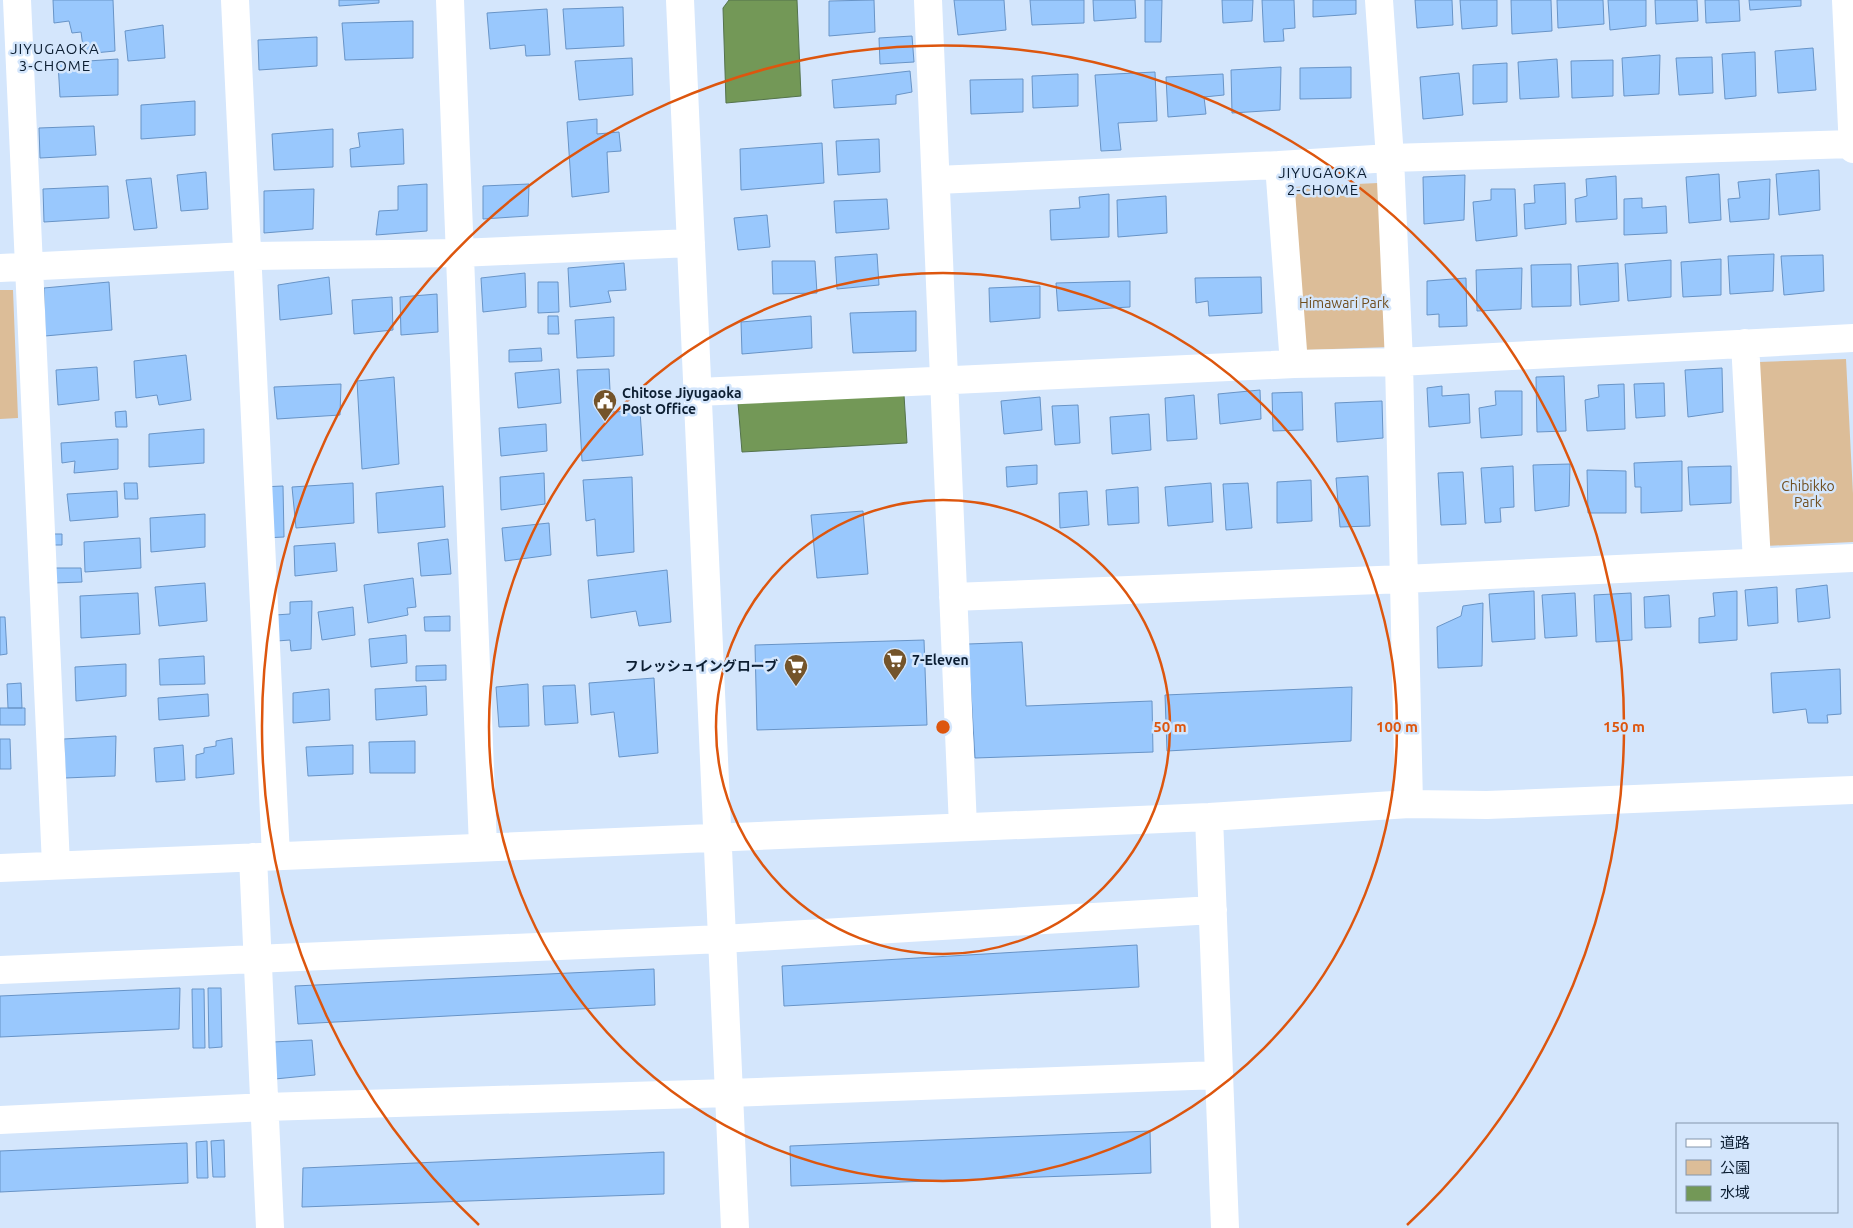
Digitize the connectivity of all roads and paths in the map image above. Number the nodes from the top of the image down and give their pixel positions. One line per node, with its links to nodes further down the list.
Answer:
1 (17, 0): 16 (street)
2 (235, 0): 15 (street)
3 (450, 0): 14 (street)
4 (680, 0): 13 (street)
5 (928, 0): 12 (street)
6 (1379, 0): 10 (street)
7 (1846, 0): 8 (street)
8 (1853, 144): 9 (street); 10 (street)
9 (1853, 149)
10 (1390, 158): 11 (street); 20 (street)
11 (1279, 165): 12 (street); 21 (street)
12 (936, 180): 22 (street)
13 (691, 242): 14 (street); 23 (street)
14 (459, 253): 15 (street); 33 (street)
15 (247, 256): 16 (street); 34 (street)
16 (29, 266): 17 (street); 35 (street)
17 (0, 268)
18 (1853, 338): 19 (street)
19 (1745, 344): 20 (street); 25 (street)
20 (1399, 362): 21 (street); 26 (street)
21 (1294, 364): 22 (street)
22 (944, 379): 23 (street); 27 (street)
23 (698, 392): 32 (street)
24 (1853, 558): 25 (street)
25 (1757, 562): 26 (street)
26 (1404, 579): 27 (street); 29 (street)
27 (953, 597): 31 (street)
28 (1853, 790): 29 (street)
29 (1409, 804): 30 (street)
30 (1209, 817): 31 (street); 37 (street)
31 (963, 827): 32 (street)
32 (717, 837): 33 (street); 38 (street)
33 (483, 847): 34 (street)
34 (264, 856): 35 (street); 39 (street)
35 (56, 865): 36 (street)
36 (0, 868)
37 (1213, 910): 38 (street); 41 (street)
38 (722, 938): 39 (street); 42 (street)
39 (257, 959): 40 (street); 43 (street)
40 (0, 970)
41 (1219, 1075): 42 (street); 47 (street)
42 (729, 1093): 43 (street); 46 (street)
43 (264, 1107): 44 (street); 45 (street)
44 (0, 1120)
45 (270, 1228)
46 (735, 1228)
47 (1225, 1228)

